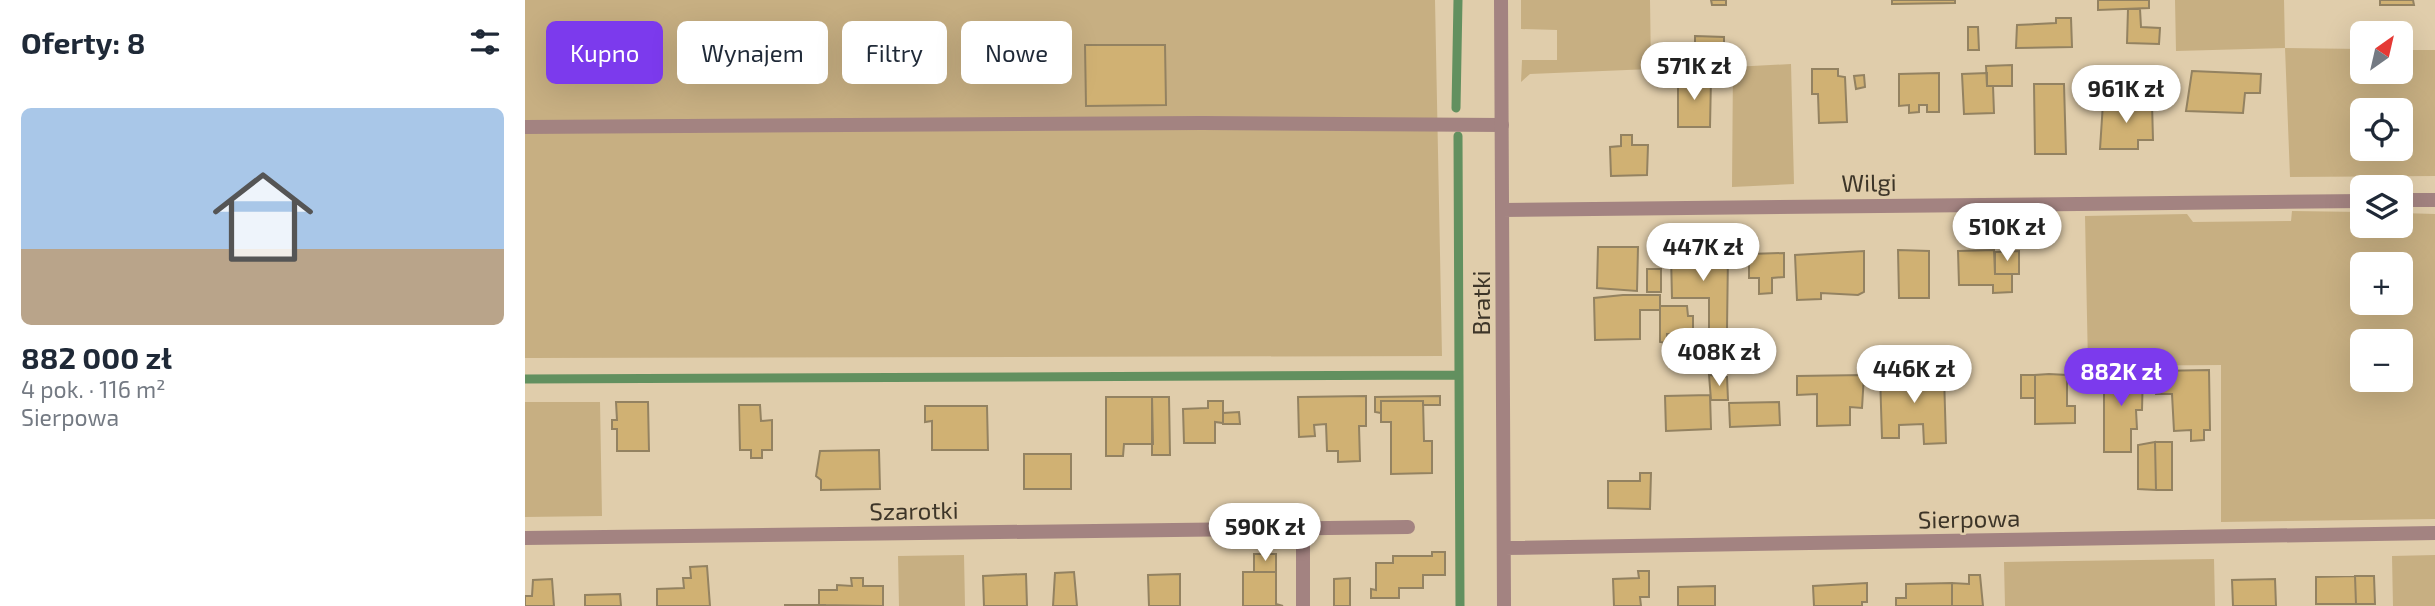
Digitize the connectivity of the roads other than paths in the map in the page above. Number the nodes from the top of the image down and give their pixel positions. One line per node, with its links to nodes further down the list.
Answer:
1 (1501, 0): 2 (street, Bratki)
2 (1502, 125): 3 (street); 7 (street, Bratki)
3 (525, 127)
4 (2413, 200): 5 (street)
5 (2435, 200)
6 (2350, 201): 7 (street, Wilgi)
7 (1502, 209): 12 (street, Bratki)
8 (1408, 527): 9 (street, Szarotki)
9 (1303, 528): 11 (street, Szarotki); 13 (street)
10 (2435, 533): 12 (street, Sierpowa)
11 (525, 538)
12 (1504, 548): 14 (street, Bratki)
13 (1304, 606)
14 (1504, 606)

